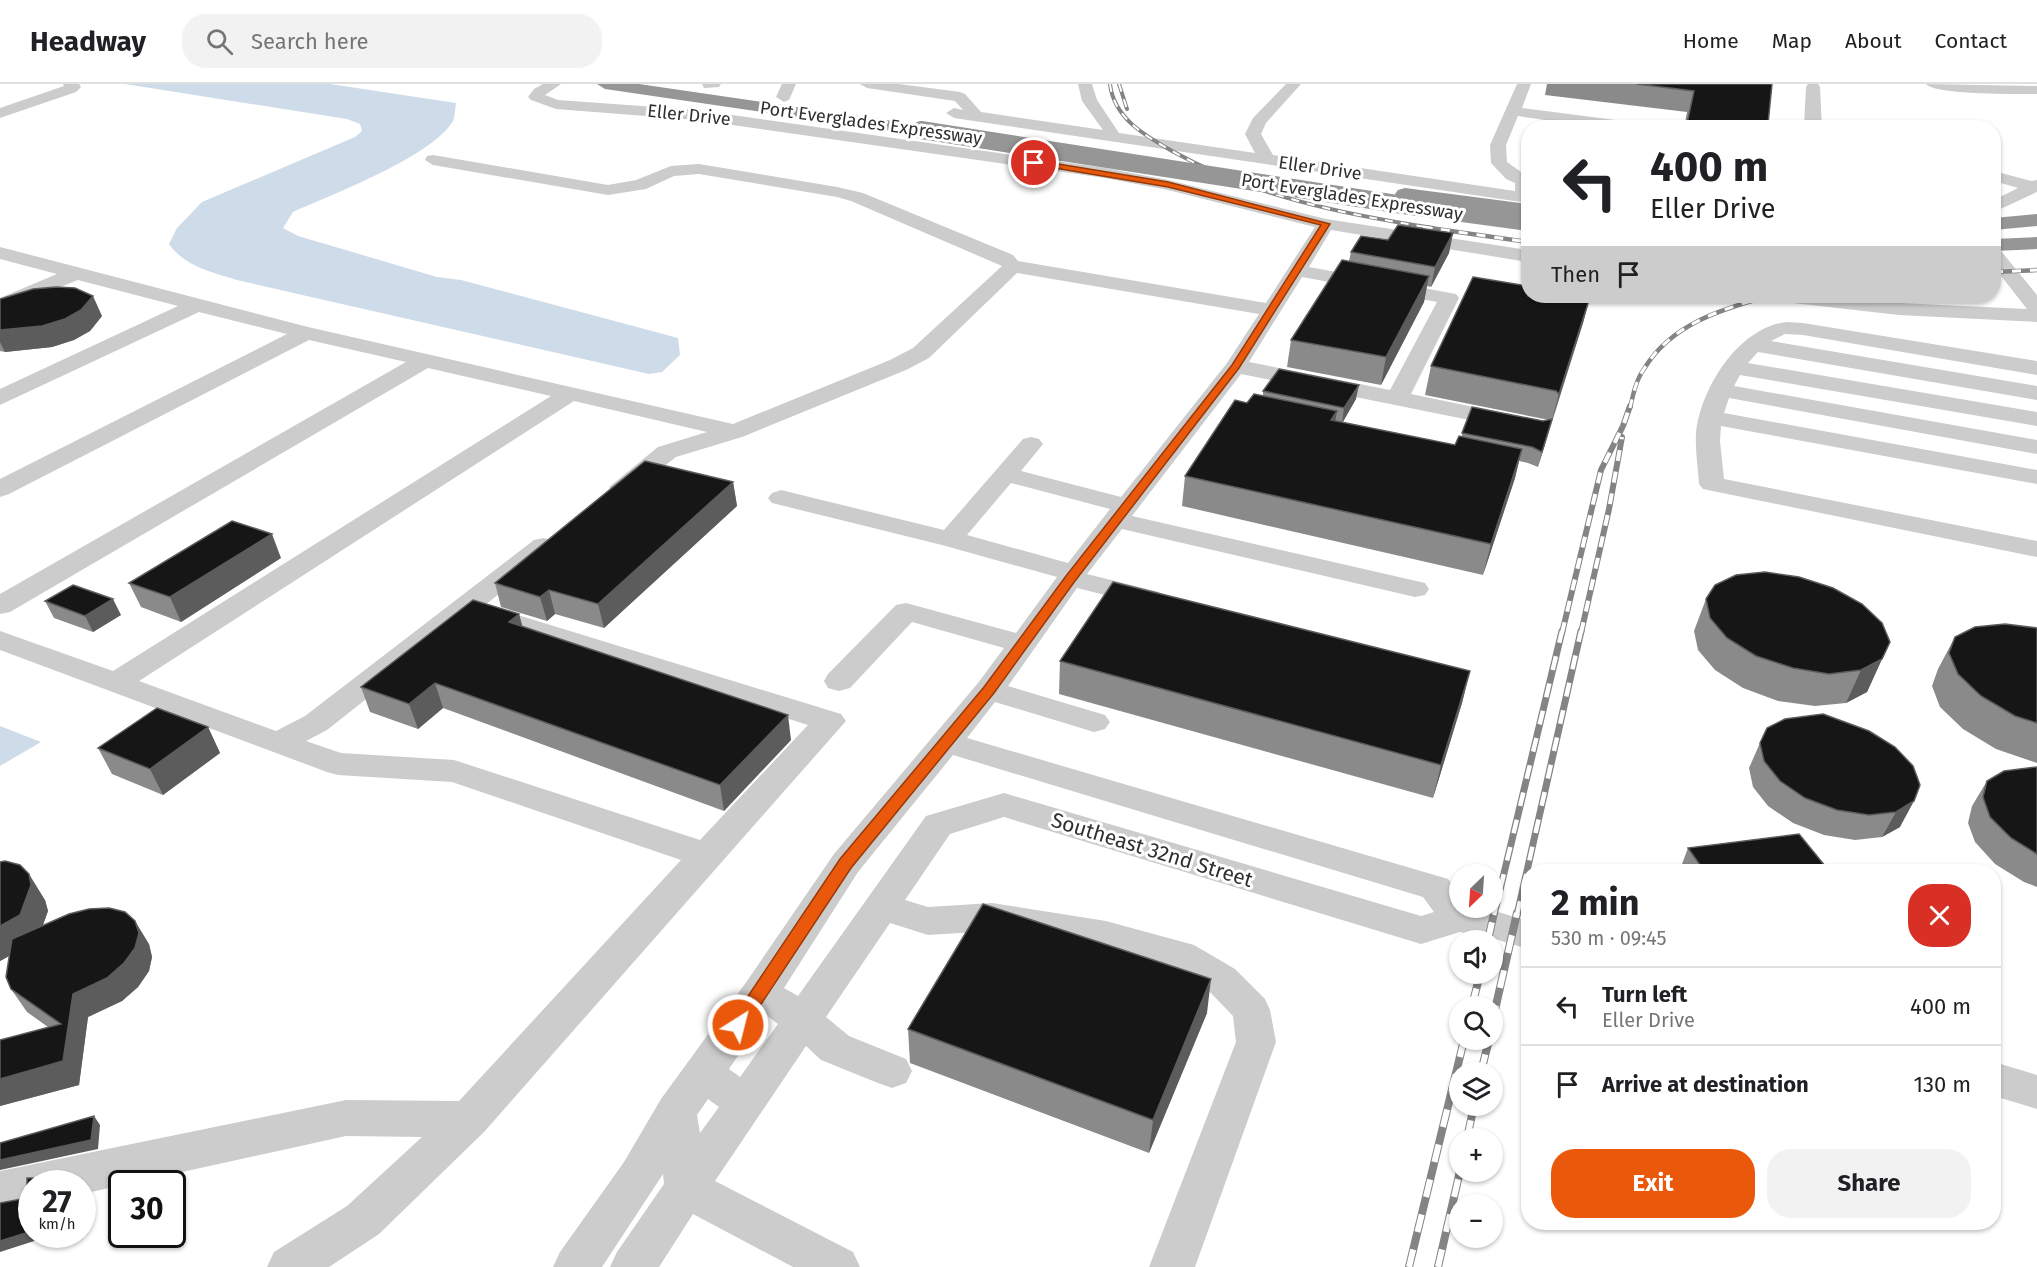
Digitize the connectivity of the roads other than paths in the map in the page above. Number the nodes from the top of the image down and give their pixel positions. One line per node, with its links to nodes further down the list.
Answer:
1 (70, 84): 18 (street)
2 (554, 84): 28 (street, Eller Drive)
3 (605, 84): 24 (highway, Port Everglades Expressway)
4 (707, 84): 14 (highway, Port Everglades Expressway)
5 (867, 84): 15 (street)
6 (948, 84): 15 (street)
7 (1085, 84): 25 (street)
8 (1294, 84): 27 (street)
9 (1524, 84): 17 (street)
10 (1933, 84): 11 (street)
11 (1963, 86): 13 (street)
12 (1813, 87): 23 (street)
13 (2037, 90)
14 (786, 91): 24 (highway, Port Everglades Expressway)
15 (934, 93): 20 (street)
16 (1595, 110): 17 (street)
17 (1512, 112): 21 (street); 22 (street); 29 (street)
18 (0, 113)
19 (954, 113): 20 (street, Eller Drive)
20 (976, 117): 25 (street, Eller Drive)
21 (1521, 120)
22 (1576, 120)
23 (1812, 120)
24 (927, 126): 35 (highway, Port Everglades Expressway); 38 (highway, Port Everglades Expressway, bridge)
25 (1112, 137): 27 (street, Eller Drive); 28 (street)
26 (433, 160): 49 (street)
27 (1267, 160): 33 (street, Eller Drive)
28 (1079, 169): 40 (street, Eller Drive)
29 (1512, 175): 31 (street); 33 (street)
30 (2001, 178): 32 (street)
31 (1521, 180)
32 (2035, 186): 36 (street)
33 (1490, 193): 34 (street, Eller Drive)
34 (1521, 201)
35 (1521, 202)
36 (2001, 203)
37 (2037, 220): 39 (highway)
38 (1521, 221)
39 (2001, 223)
40 (1326, 224): 46 (street, Eller Drive); 51 (street)
41 (2037, 228): 42 (highway)
42 (2001, 230)
43 (2037, 243): 44 (highway)
44 (2001, 252)
45 (0, 253): 52 (street)
46 (1521, 255)
47 (2001, 256): 50 (highway)
48 (2001, 262): 56 (street)
49 (1012, 266): 57 (street); 73 (street)
50 (2036, 267)
51 (1295, 270): 57 (street); 69 (street)
52 (77, 273): 54 (street); 55 (street)
53 (1846, 303): 58 (street)
54 (198, 305): 59 (street); 68 (street)
55 (0, 306)
56 (2037, 308)
57 (1270, 310): 62 (street)
58 (2037, 316)
59 (306, 333): 61 (street); 78 (street)
60 (1754, 345): 63 (street); 64 (street); 66 (street)
61 (424, 361): 67 (street); 88 (street)
62 (1236, 366): 69 (street); 81 (street)
63 (1733, 367): 65 (street); 71 (street)
64 (2037, 368)
65 (1721, 390): 70 (street); 75 (street)
66 (2037, 393)
67 (570, 394): 73 (street); 93 (street)
68 (0, 398)
69 (1397, 399): 72 (street)
70 (1713, 418): 77 (street); 84 (street)
71 (2037, 419)
72 (1528, 424)
73 (734, 432): 80 (street)
74 (1031, 444): 76 (street)
75 (2037, 447)
76 (1005, 474): 81 (street); 83 (street)
77 (2037, 477)
78 (0, 489)
79 (781, 498): 83 (street)
80 (602, 501)
81 (1121, 513): 85 (street); 86 (street)
82 (565, 530): 89 (street)
83 (950, 539): 85 (street)
84 (2037, 549)
85 (1072, 576): 87 (street); 91 (street)
86 (1414, 589)
87 (1173, 603)
88 (0, 606)
89 (462, 607): 97 (street); 98 (street)
90 (0, 639): 93 (street)
91 (1023, 644): 92 (street); 94 (street)
92 (839, 681)
93 (115, 683): 97 (street)
94 (989, 690): 95 (street); 96 (street)
95 (1094, 722)
96 (945, 742): 99 (street, Southeast 32nd Street); 103 (street)
97 (278, 743): 98 (street)
98 (706, 855): 111 (street)
99 (1449, 905)
100 (882, 907): 101 (street, Southeast 32nd Street); 104 (street, Southeast 32nd Street); 120 (street)
101 (1460, 918): 102 (street, Southeast 32nd Street)
102 (1521, 933)
103 (761, 992): 104 (street); 106 (street)
104 (803, 1020): 105 (street); 109 (street, Southeast 32nd Street)
105 (892, 1071)
106 (703, 1074): 109 (street); 110 (street)
107 (2001, 1081): 108 (street)
108 (2037, 1092)
109 (746, 1103): 114 (street, Southeast 32nd Street)
110 (676, 1112): 114 (street); 117 (street)
111 (469, 1119): 112 (street); 116 (street)
112 (96, 1171)
113 (18, 1188): 115 (street)
114 (686, 1188): 118 (street, Southeast 32nd Street); 119 (street)
115 (0, 1191)
116 (290, 1267)
117 (576, 1267)
118 (633, 1267)
119 (837, 1267)
120 (1172, 1267)

